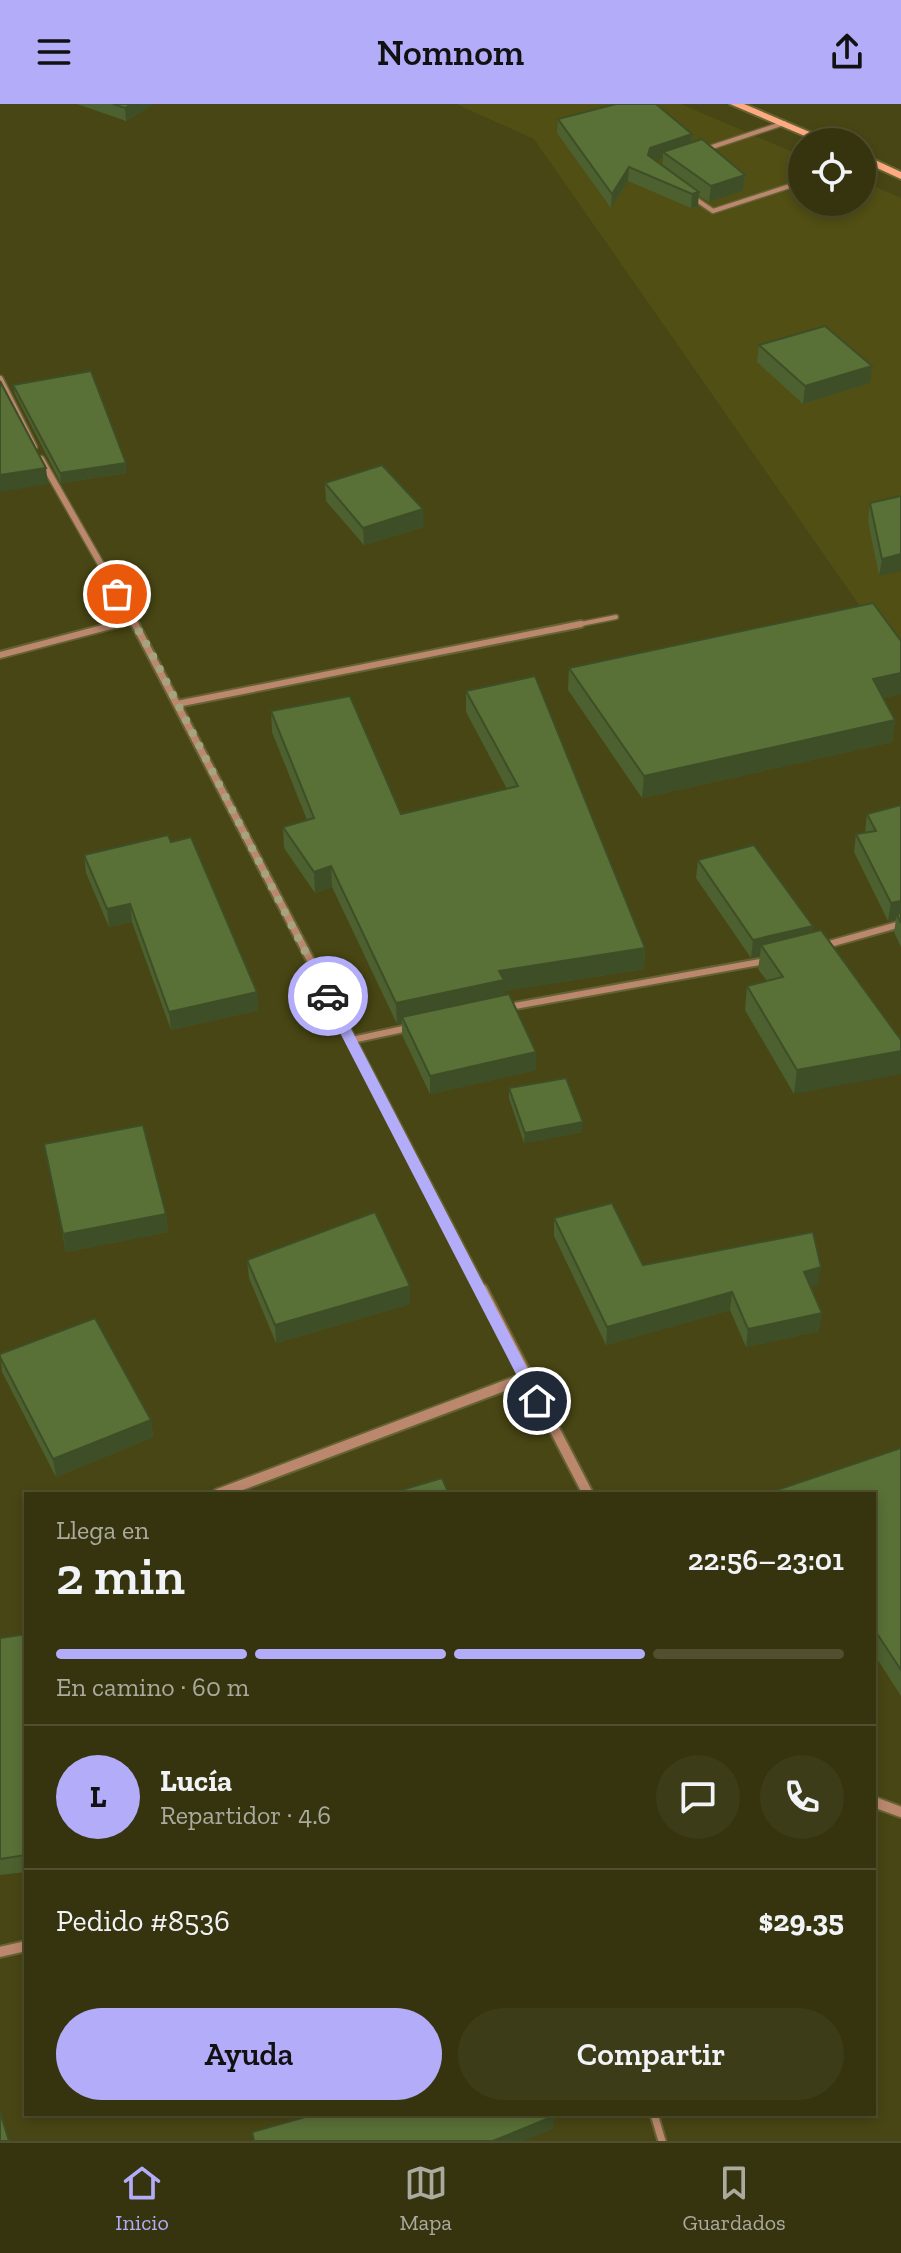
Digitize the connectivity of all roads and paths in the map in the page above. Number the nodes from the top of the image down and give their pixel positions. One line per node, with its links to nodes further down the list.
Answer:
1 (735, 104): 2 (street)
2 (784, 123): 3 (street); 4 (lane)
3 (796, 128)
4 (696, 153)
5 (876, 165): 6 (street)
6 (901, 176)
7 (788, 187): 8 (lane)
8 (688, 194)
9 (0, 379): 11 (street)
10 (616, 617): 13 (lane)
11 (132, 620): 12 (lane); 13 (street)
12 (0, 655)
13 (177, 704): 19 (street)
14 (901, 924): 15 (lane)
15 (811, 950)
16 (780, 959): 17 (lane)
17 (502, 1008)
18 (412, 1027): 19 (lane)
19 (352, 1040): 20 (street)
20 (525, 1378): 21 (street); 22 (street)
21 (227, 1492)
22 (587, 1492)
23 (876, 1803): 24 (street)
24 (901, 1812)
25 (24, 1946): 26 (street)
26 (0, 1952)
27 (655, 2116): 28 (lane)
28 (662, 2141)

